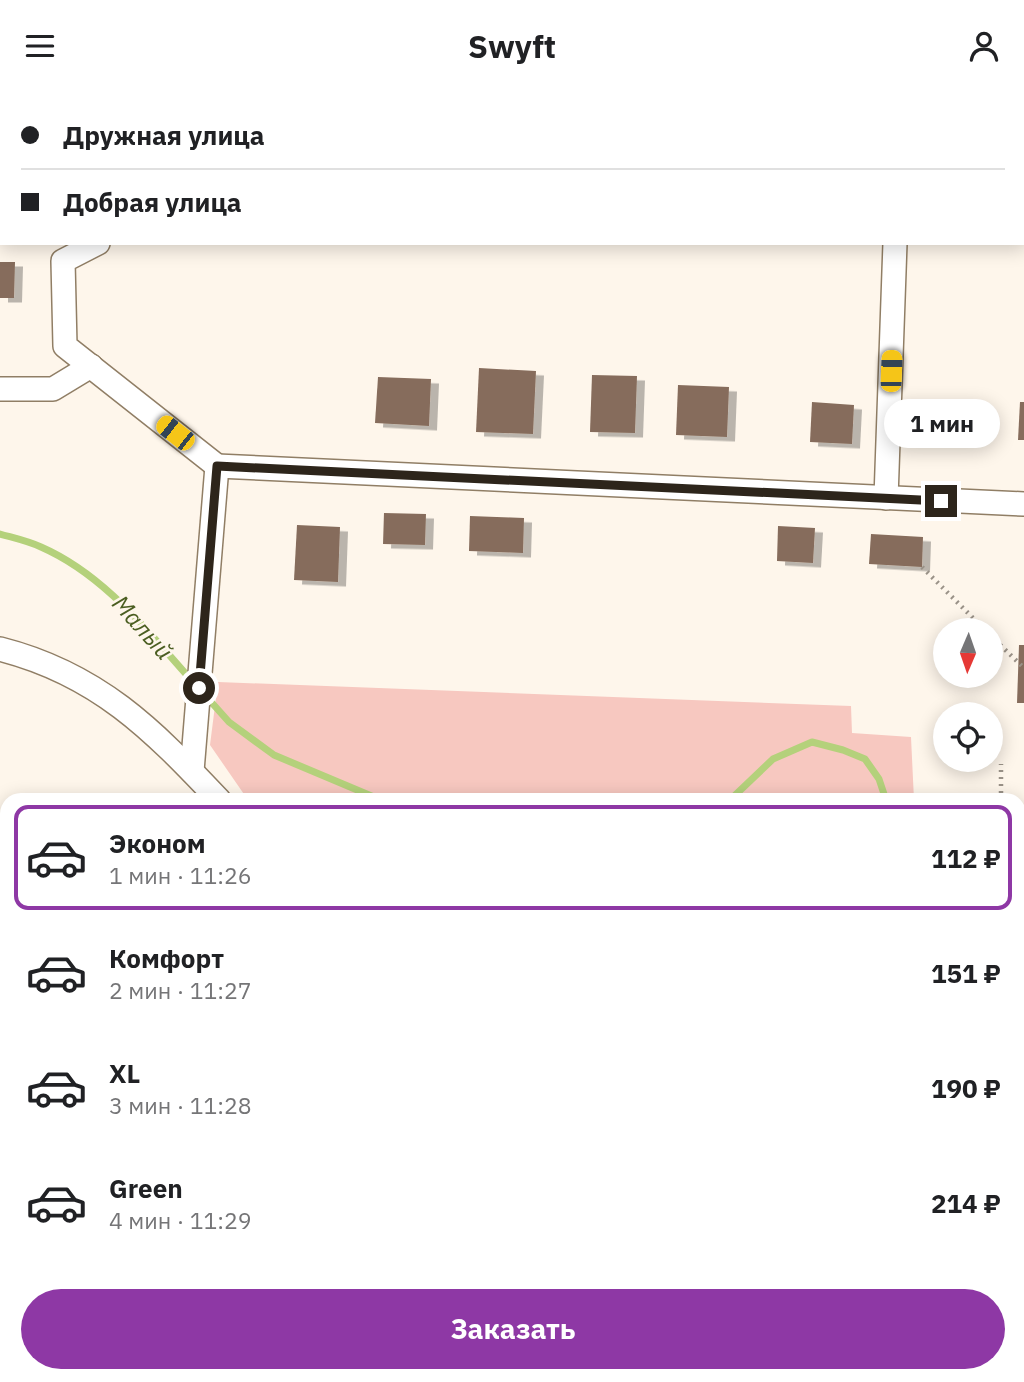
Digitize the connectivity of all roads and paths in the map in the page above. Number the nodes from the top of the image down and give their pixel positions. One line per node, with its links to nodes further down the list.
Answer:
1 (94, 245): 3 (street)
2 (895, 245): 6 (street)
3 (91, 366): 4 (street); 5 (street)
4 (0, 389)
5 (217, 466): 6 (street); 13 (street)
6 (886, 498): 7 (street)
7 (1024, 505)
8 (922, 567): 9 (path)
9 (973, 618)
10 (1003, 648): 12 (path)
11 (0, 649): 13 (street)
12 (1024, 668)
13 (192, 771): 15 (street)
14 (1002, 772): 16 (path)
15 (212, 793)
16 (1001, 793)

